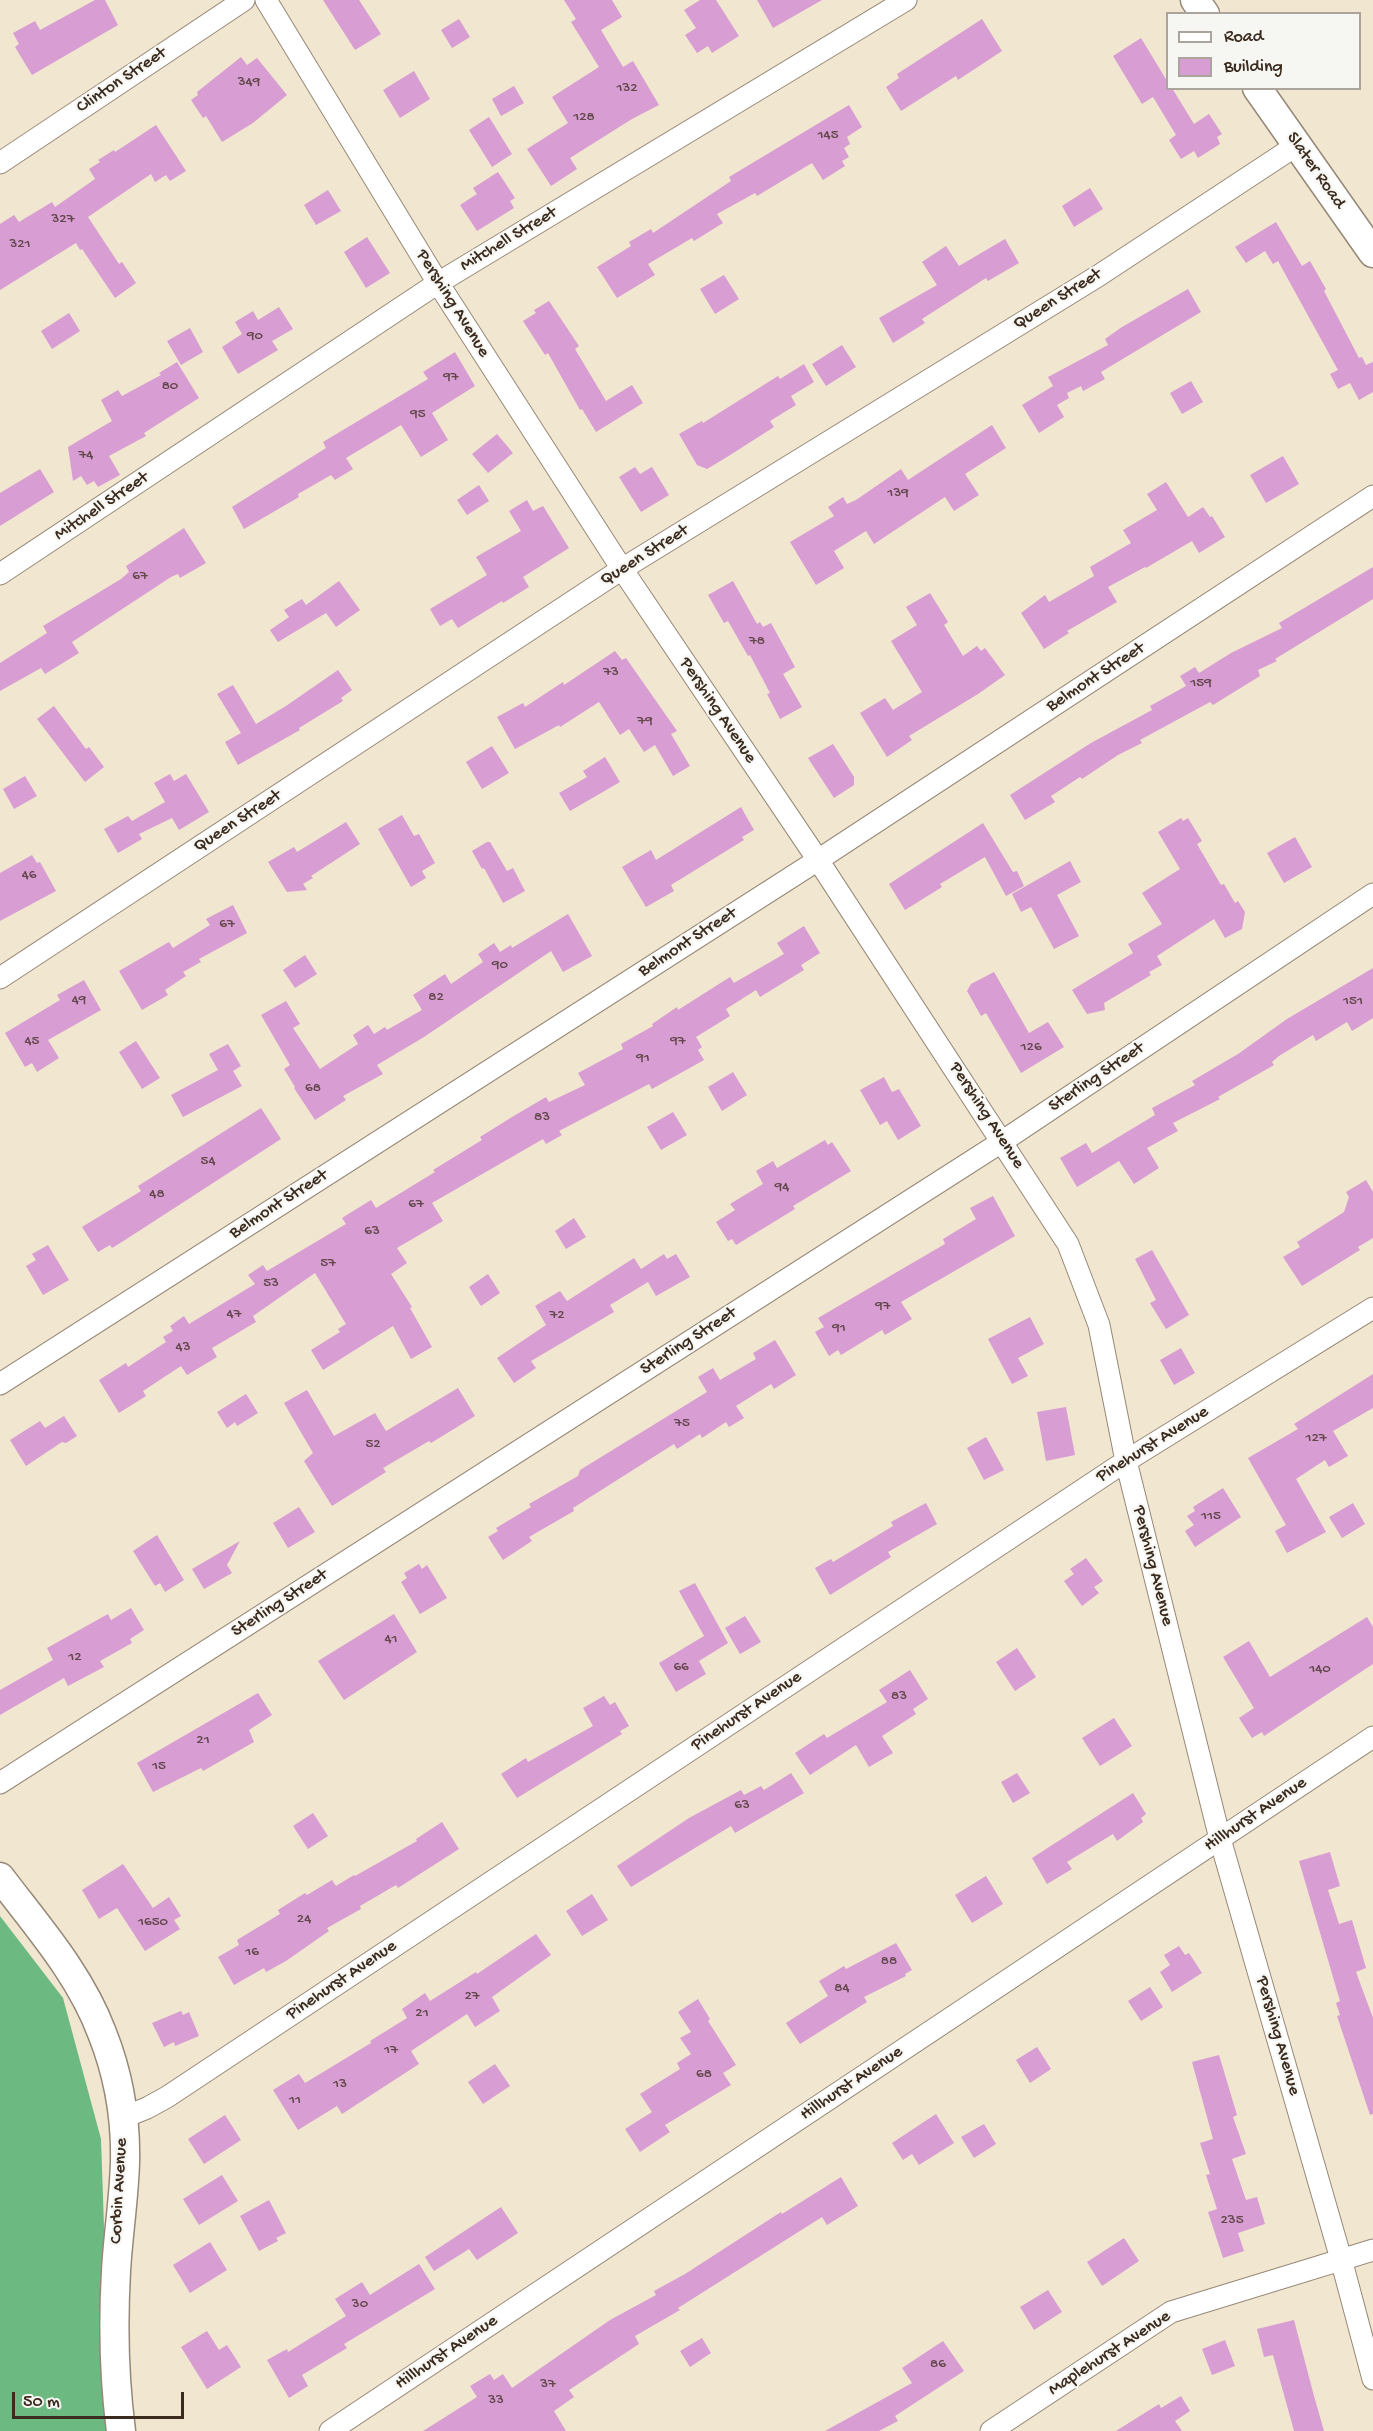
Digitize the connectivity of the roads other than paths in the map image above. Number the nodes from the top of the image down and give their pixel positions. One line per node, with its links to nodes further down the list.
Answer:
1 (244, 0): 6 (street, Clinton Street)
2 (266, 0): 8 (street, Pershing Avenue)
3 (906, 0): 8 (street, Mitchell Street)
4 (1258, 90): 5 (main road, Slater Road)
5 (1297, 145): 7 (main road, Slater Road); 10 (street, Queen Street)
6 (3, 154)
7 (1373, 253)
8 (438, 283): 10 (street, Pershing Avenue); 11 (street, Mitchell Street)
9 (1373, 496): 12 (street, Belmont Street)
10 (622, 569): 12 (street, Pershing Avenue); 14 (street, Queen Street)
11 (0, 574)
12 (818, 860): 15 (street, Pershing Avenue); 17 (street, Belmont Street)
13 (1373, 894): 15 (street, Sterling Street)
14 (0, 978)
15 (1003, 1141): 18 (street, Pershing Avenue); 20 (street, Sterling Street)
16 (1373, 1308): 18 (street, Pinehurst Avenue)
17 (0, 1384)
18 (1126, 1461): 21 (street, Pershing Avenue); 23 (street, Pinehurst Avenue)
19 (1373, 1737): 21 (street, Hillhurst Avenue)
20 (0, 1784)
21 (1220, 1839): 25 (street, Pershing Avenue); 28 (street, Hillhurst Avenue)
22 (0, 1877): 23 (main road, Corbin Avenue)
23 (122, 2118): 27 (main road, Corbin Avenue)
24 (1373, 2250): 25 (street, Maplehurst Avenue)
25 (1341, 2259): 26 (street, Pershing Avenue); 29 (street, Maplehurst Avenue)
26 (1373, 2379)
27 (121, 2431)
28 (330, 2431)
29 (991, 2431)

